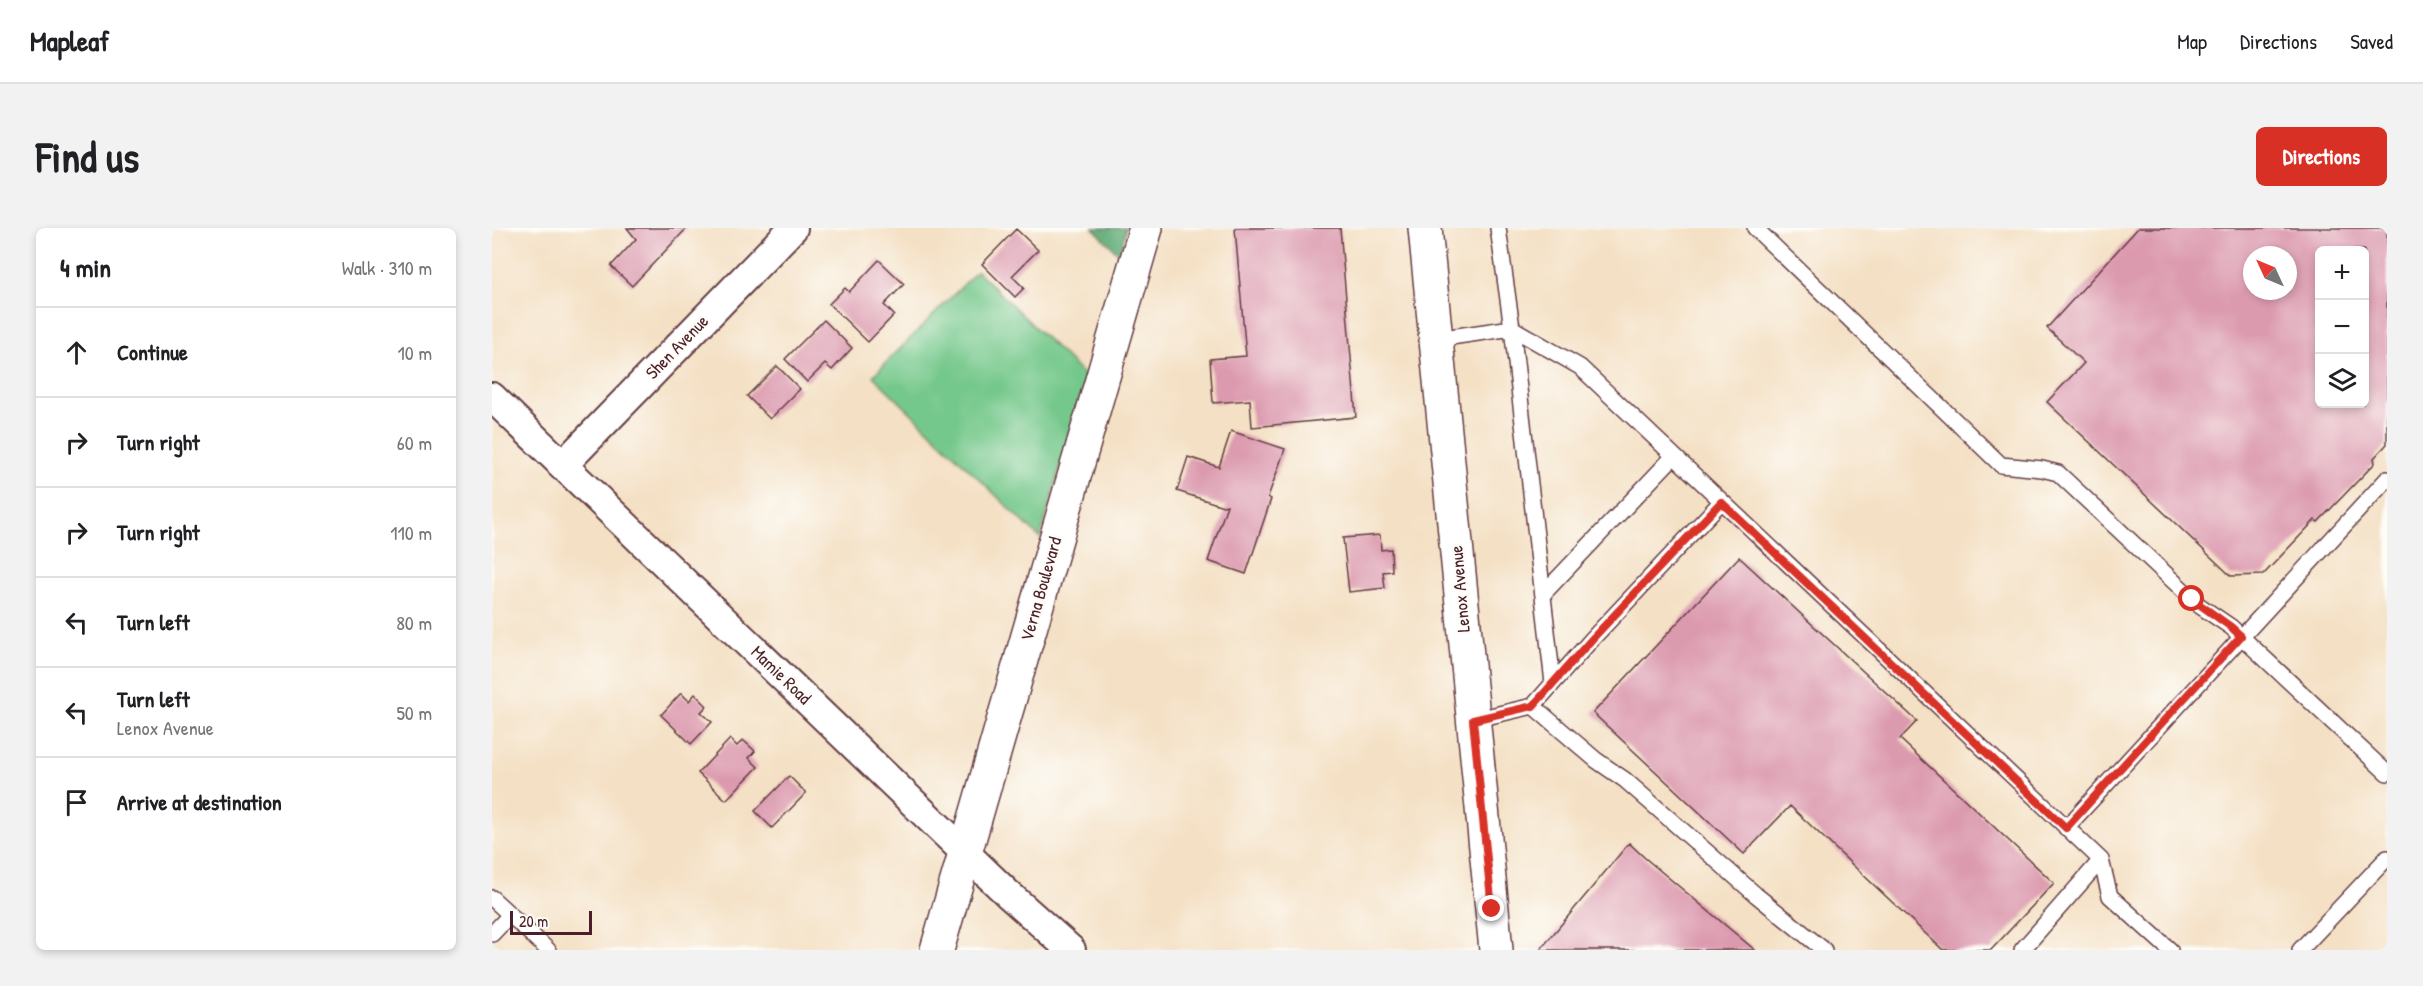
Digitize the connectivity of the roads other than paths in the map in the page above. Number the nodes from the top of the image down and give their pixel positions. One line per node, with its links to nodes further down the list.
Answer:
1 (793, 228): 10 (street, Shen Avenue)
2 (1146, 228): 20 (street, Verna Boulevard)
3 (1425, 228): 7 (street, Lenox Avenue)
4 (1498, 228): 6 (lane)
5 (1755, 228): 14 (lane)
6 (1512, 328): 7 (lane); 9 (lane); 13 (lane)
7 (1437, 339): 17 (street, Lenox Avenue)
8 (492, 398): 10 (street, Mamie Road)
9 (1674, 456): 12 (lane); 13 (lane)
10 (562, 466): 20 (street, Mamie Road)
11 (2387, 479): 14 (lane)
12 (1721, 502): 15 (lane); 19 (lane)
13 (1543, 594): 15 (lane)
14 (2241, 636): 18 (lane); 19 (lane)
15 (1553, 683): 16 (lane)
16 (1533, 706): 17 (lane); 30 (lane)
17 (1473, 720): 29 (street, Lenox Avenue)
18 (2387, 773)
19 (2066, 828): 22 (lane)
20 (964, 852): 27 (street, Verna Boulevard); 28 (street, Mamie Road)
21 (2387, 858): 33 (lane)
22 (2101, 860): 31 (lane); 32 (lane)
23 (492, 898): 24 (lane)
24 (510, 915): 25 (lane); 26 (lane)
25 (492, 934)
26 (548, 950)
27 (937, 950)
28 (1071, 950)
29 (1496, 950)
30 (1824, 950)
31 (2022, 950)
32 (2170, 950)
33 (2300, 950)

